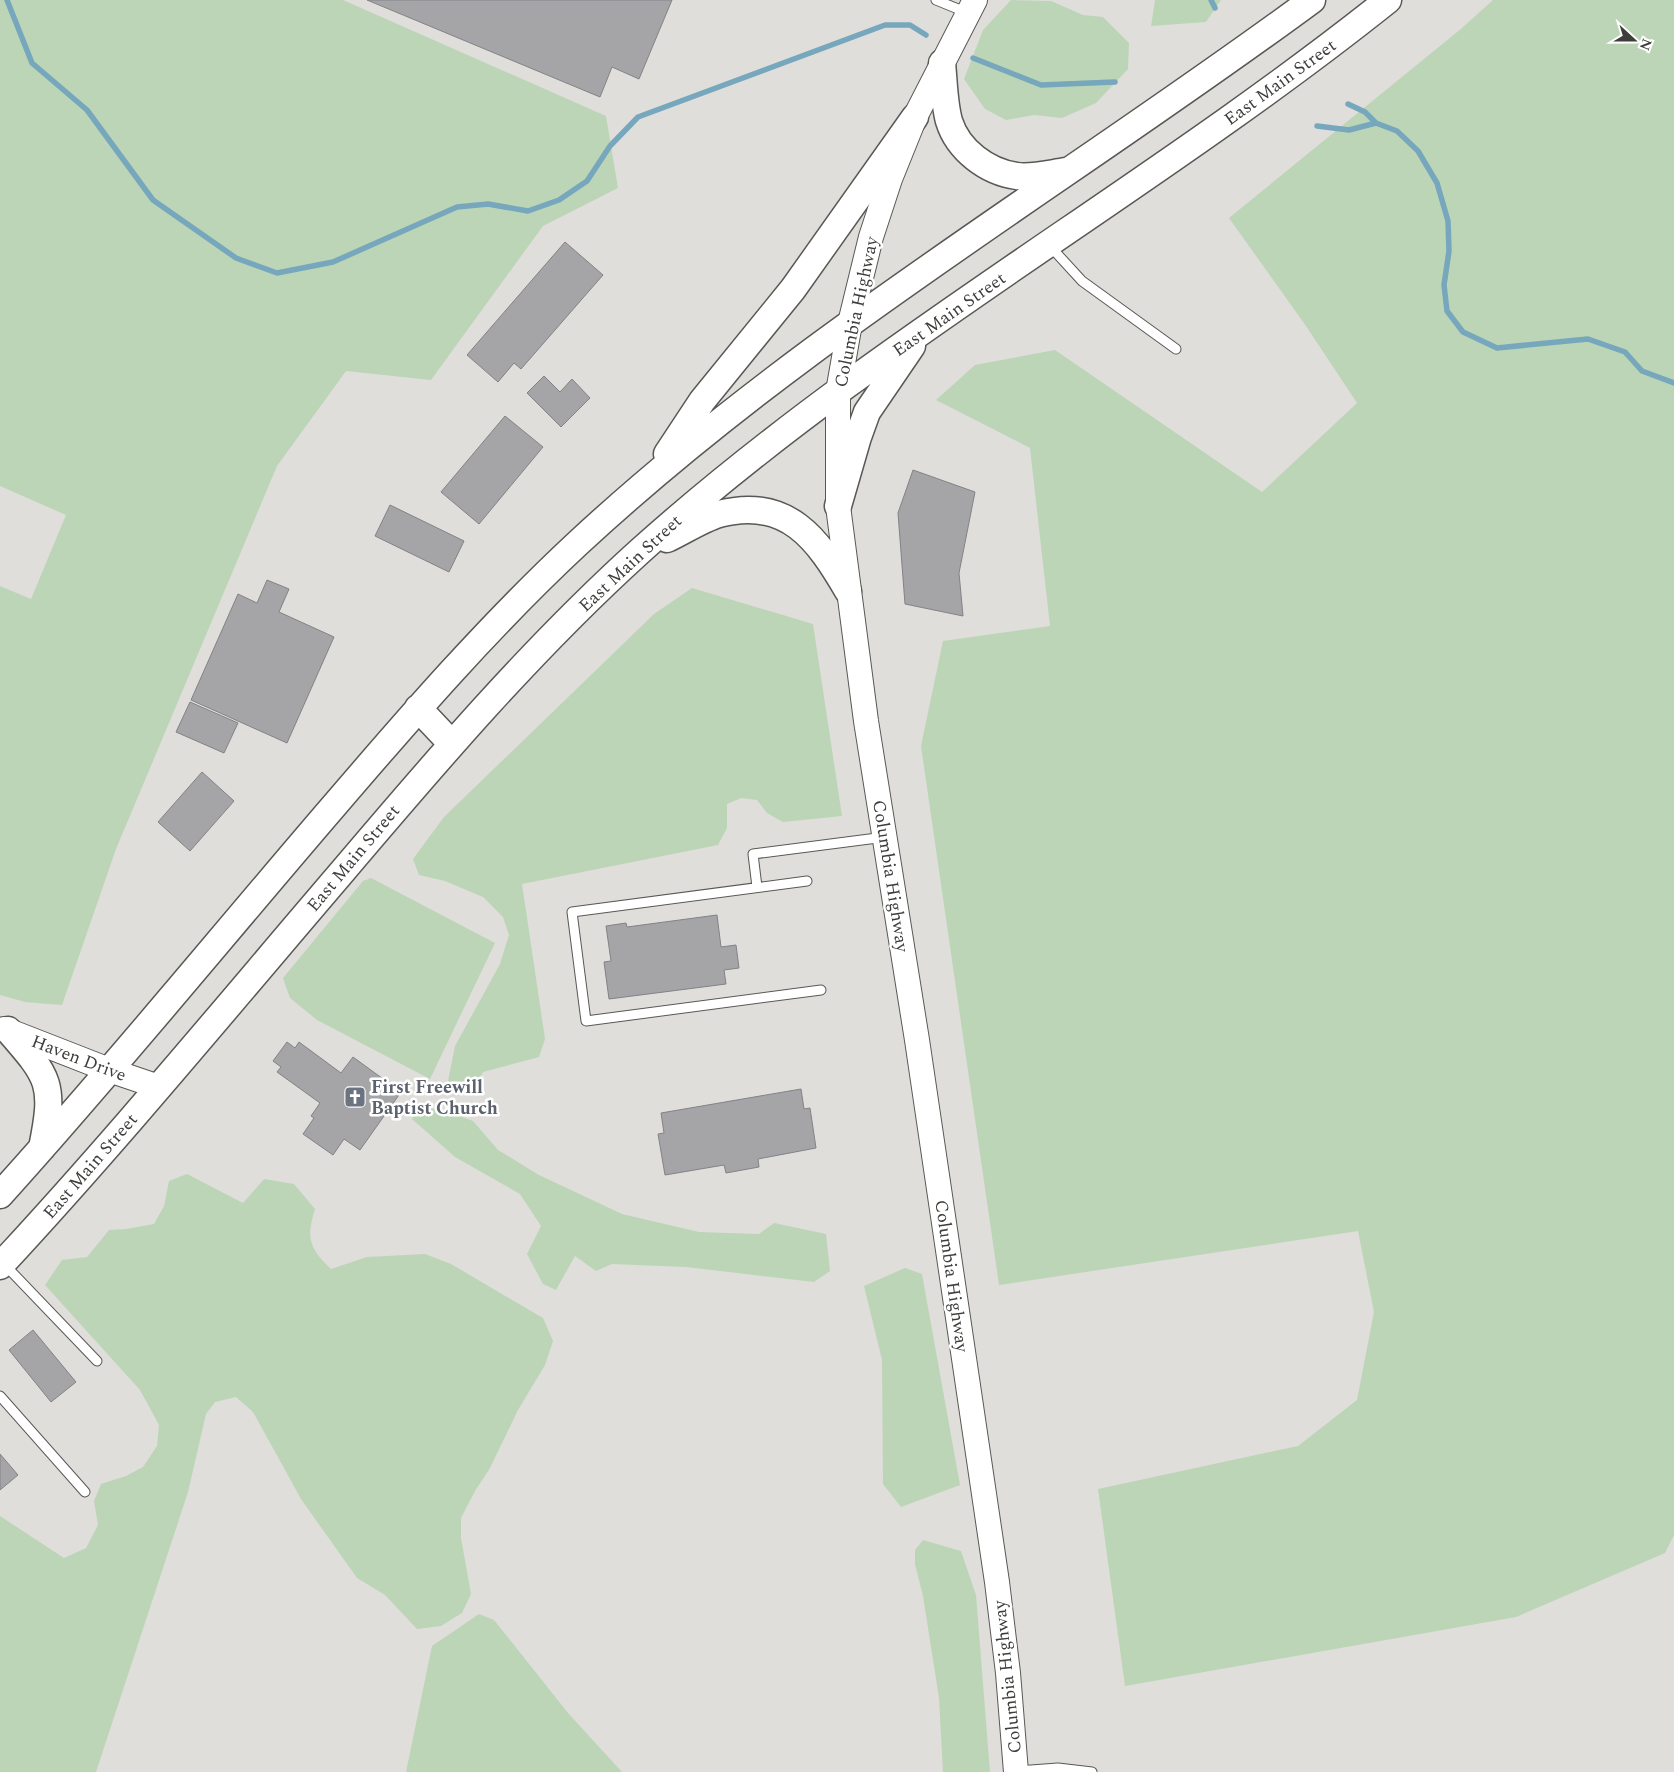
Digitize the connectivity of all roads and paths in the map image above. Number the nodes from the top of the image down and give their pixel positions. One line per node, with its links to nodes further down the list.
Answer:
1 (936, 0): 4 (lane)
2 (1312, 0): 7 (main road)
3 (1388, 0): 8 (main road, East Main Street)
4 (971, 6): 5 (main road, Columbia Highway)
5 (942, 64): 6 (main road, Columbia Highway); 7 (main road)
6 (916, 117): 9 (main road, Columbia Highway); 13 (main road)
7 (1072, 170): 9 (main road)
8 (1049, 245): 10 (main road, East Main Street); 11 (lane)
9 (850, 323): 12 (main road, Columbia Highway); 13 (main road)
10 (920, 333): 12 (main road, East Main Street); 14 (main road)
11 (1176, 349)
12 (838, 392): 14 (main road, Columbia Highway); 15 (main road, East Main Street)
13 (654, 476): 17 (main road)
14 (838, 506): 16 (main road, Columbia Highway)
15 (639, 552): 16 (main road); 18 (main road, East Main Street)
16 (848, 592): 19 (main road, Columbia Highway)
17 (418, 708): 18 (main road); 24 (main road)
18 (452, 743): 25 (main road, East Main Street)
19 (885, 837): 21 (lane); 32 (main road, Columbia Highway)
20 (807, 881): 21 (lane)
21 (757, 887): 22 (lane)
22 (821, 990)
23 (4, 1029): 24 (main road, Haven Drive); 26 (main road)
24 (108, 1070): 25 (main road, Haven Drive); 26 (main road)
25 (159, 1087): 28 (main road, East Main Street)
26 (42, 1149): 27 (main road)
27 (0, 1195)
28 (2, 1265): 29 (lane)
29 (97, 1361)
30 (0, 1396): 31 (lane)
31 (85, 1492)
32 (1016, 1771): 33 (lane)
33 (1092, 1772)

